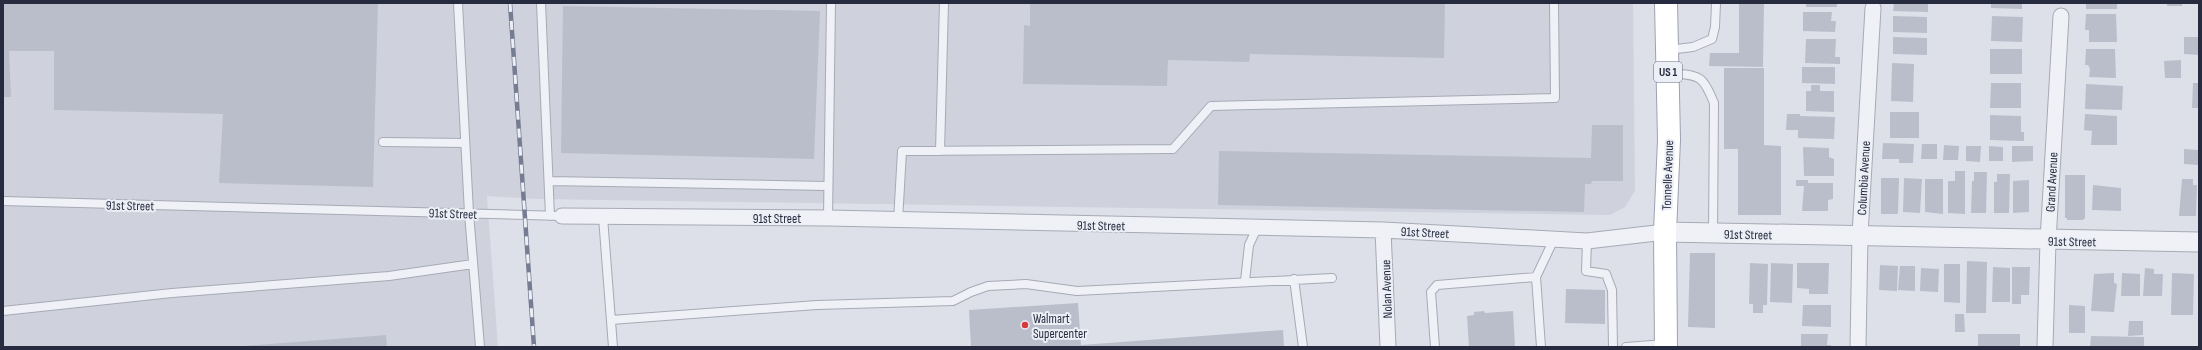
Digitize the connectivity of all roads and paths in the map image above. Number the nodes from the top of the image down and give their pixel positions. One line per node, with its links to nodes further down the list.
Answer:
1 (458, 3): 13 (lane)
2 (541, 3): 15 (lane)
3 (831, 3): 16 (lane)
4 (944, 3): 14 (lane)
5 (1554, 3): 14 (lane)
6 (1666, 3): 10 (main road, Tonnelle Avenue / US 1)
7 (1716, 3): 10 (lane)
8 (1873, 8): 27 (street, Columbia Avenue)
9 (2061, 16): 29 (street, Grand Avenue)
10 (1667, 50): 11 (main road, Tonnelle Avenue / US 1)
11 (1668, 72): 25 (main road, Tonnelle Avenue / US 1); 26 (lane)
12 (383, 142): 13 (lane)
13 (465, 143): 18 (lane)
14 (940, 151): 22 (lane)
15 (549, 181): 16 (lane); 19 (lane)
16 (827, 186): 21 (lane)
17 (3, 201): 18 (lane, 91st Street)
18 (469, 213): 19 (lane, 91st Street); 32 (lane)
19 (556, 216): 20 (street, 91st Street)
20 (603, 217): 21 (street, 91st Street); 38 (lane)
21 (828, 218): 22 (street, 91st Street)
22 (898, 221): 23 (street, 91st Street)
23 (1257, 228): 24 (street, 91st Street); 36 (lane)
24 (1383, 230): 28 (street, 91st Street); 43 (street, Nolan Avenue)
25 (1665, 232): 26 (street, 91st Street); 30 (street, 91st Street); 39 (main road, Tonnelle Avenue / US 1)
26 (1713, 234): 27 (street, 91st Street)
27 (1860, 236): 29 (street, 91st Street); 48 (street, Columbia Avenue)
28 (1554, 239): 30 (street, 91st Street); 33 (lane)
29 (2048, 240): 31 (street, 91st Street); 49 (street, Grand Avenue)
30 (1587, 241): 46 (lane)
31 (2199, 242)
32 (473, 264): 37 (lane); 40 (lane)
33 (1536, 277): 44 (lane); 45 (lane)
34 (1332, 278): 35 (lane)
35 (1294, 279): 36 (lane); 42 (lane)
36 (1245, 281): 38 (lane)
37 (3, 312)
38 (611, 320): 41 (lane)
39 (1666, 345): 47 (lane)
40 (480, 347)
41 (613, 347)
42 (1303, 347)
43 (1388, 347)
44 (1434, 347)
45 (1541, 347)
46 (1613, 347)
47 (1626, 347)
48 (1858, 347)
49 (2044, 347)

